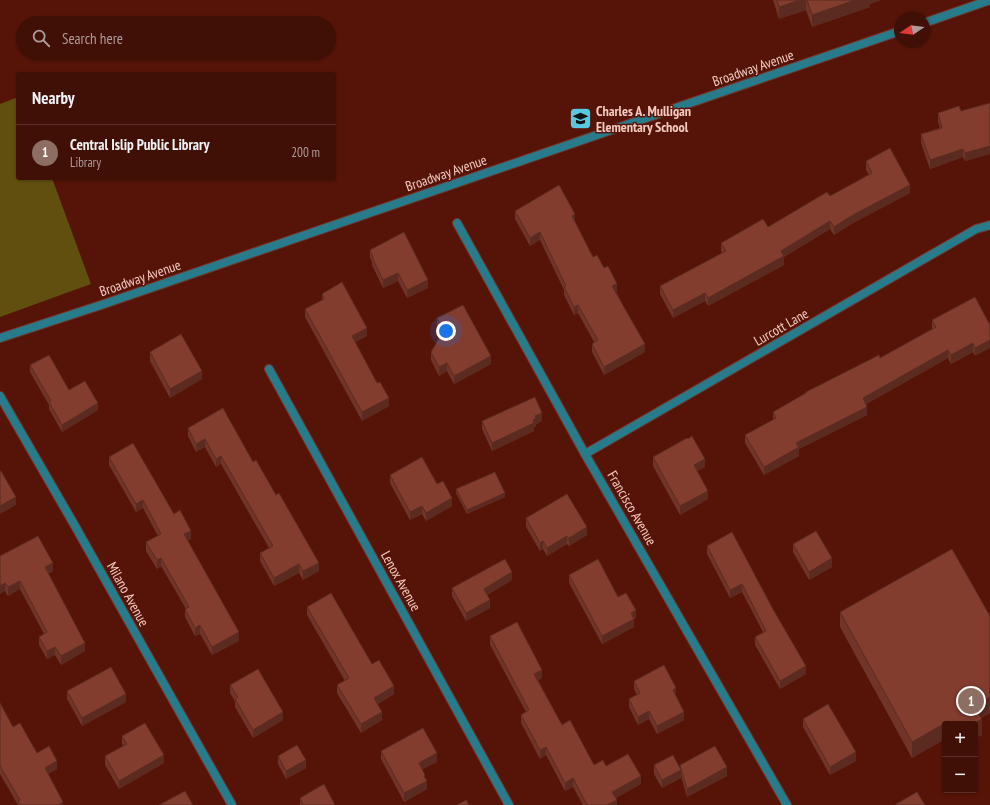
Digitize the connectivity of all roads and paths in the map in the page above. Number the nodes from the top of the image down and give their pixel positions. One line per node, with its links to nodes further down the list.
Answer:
1 (990, 0): 2 (street)
2 (930, 21)
3 (894, 33): 6 (street, Broadway Avenue)
4 (457, 223): 9 (street, Francisco Avenue)
5 (990, 225): 9 (street, Lurcott Lane)
6 (0, 338)
7 (270, 369): 11 (street, Lenox Avenue)
8 (0, 396): 10 (street, Milano Avenue)
9 (585, 454): 12 (street, Francisco Avenue)
10 (232, 805)
11 (509, 805)
12 (787, 805)

